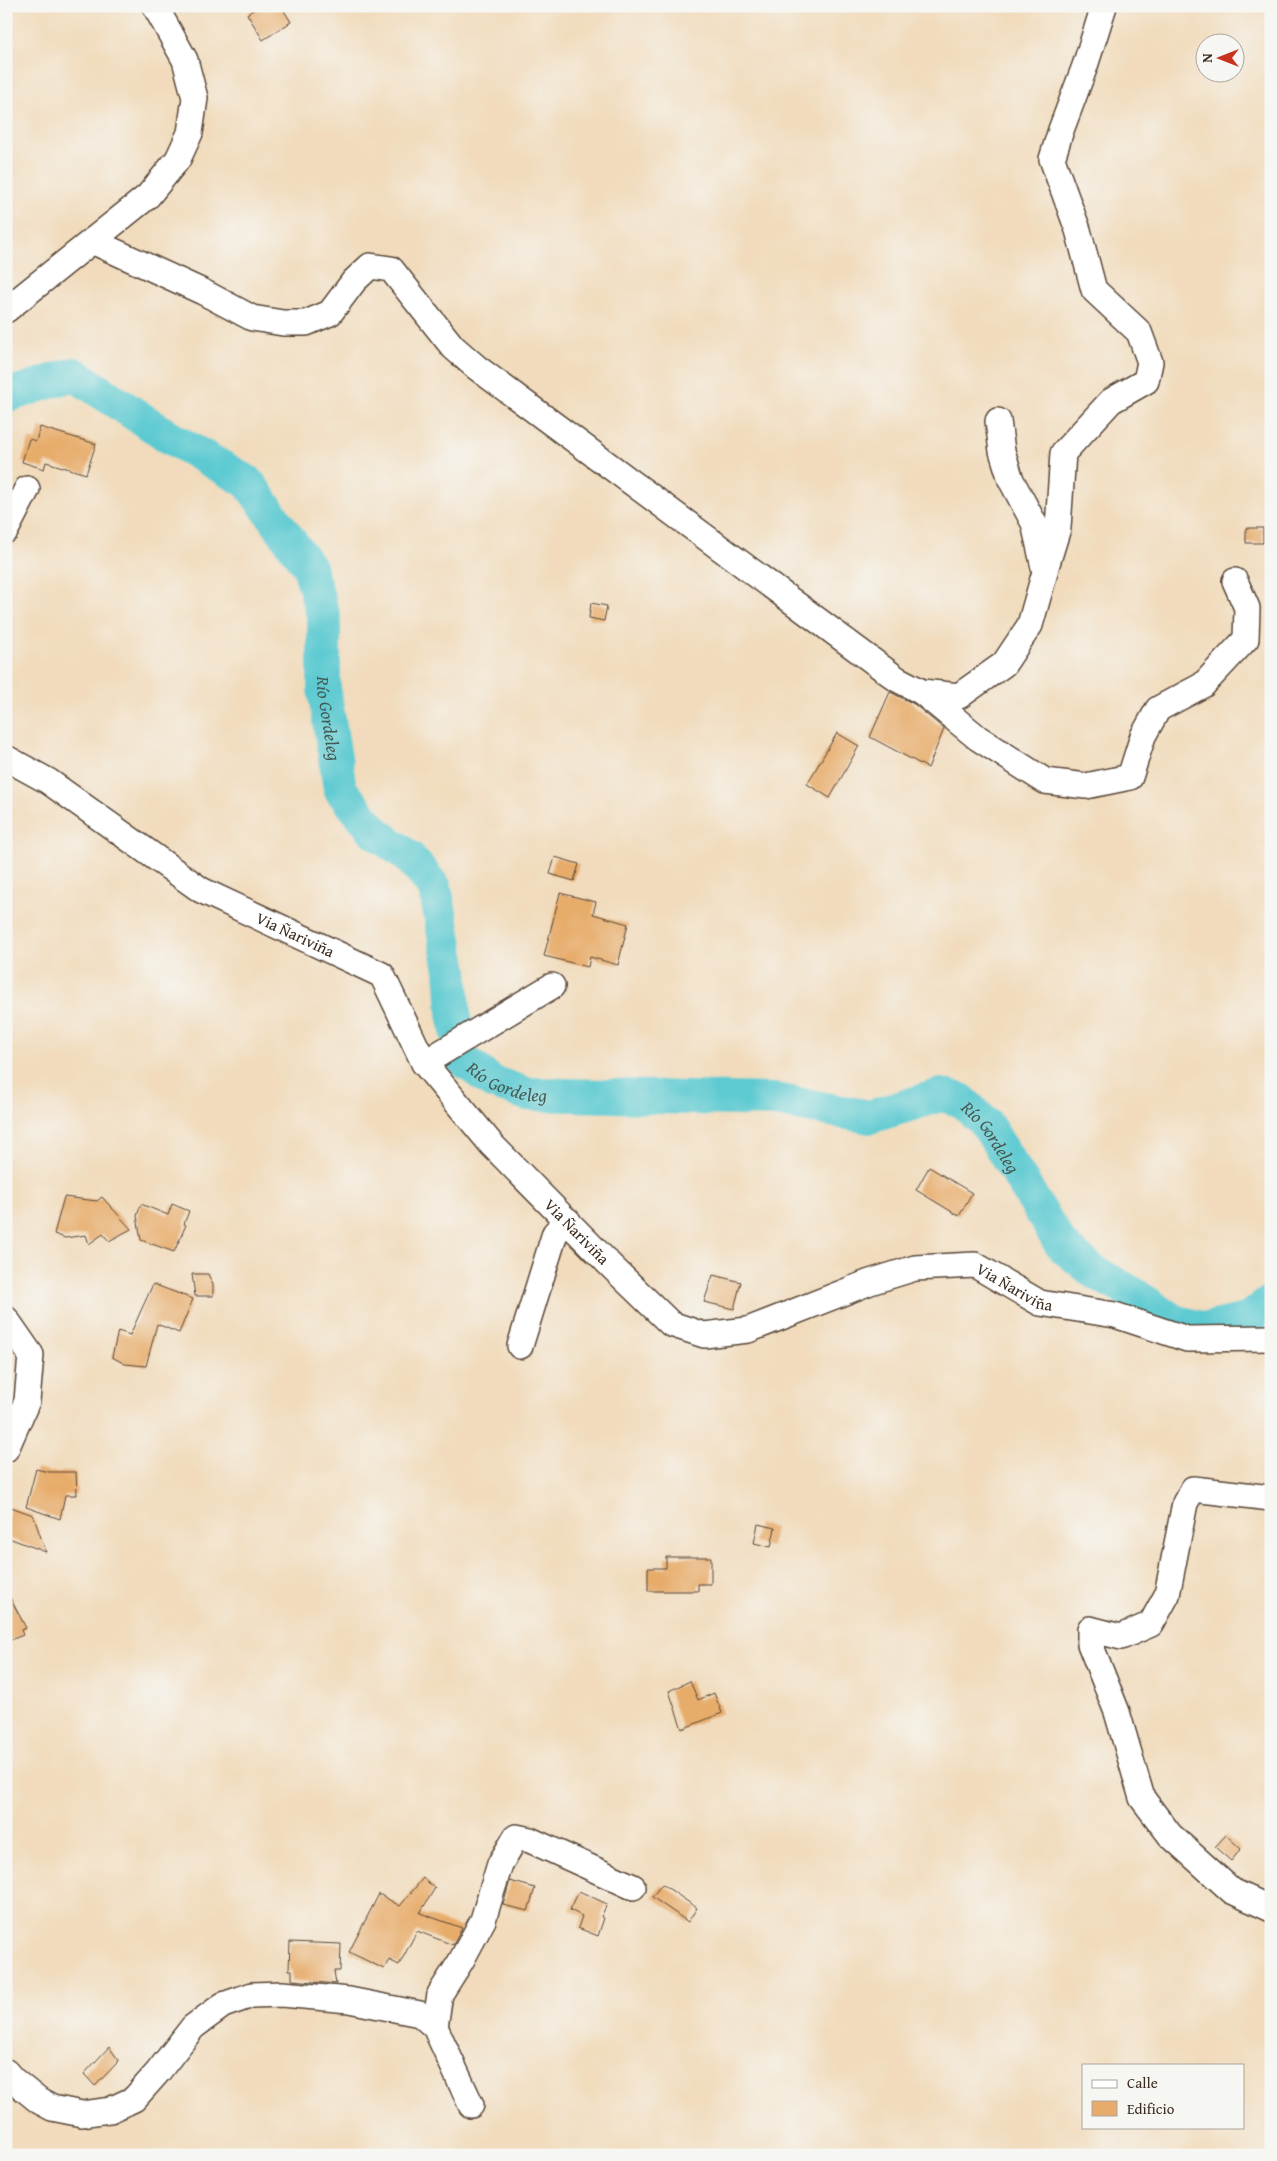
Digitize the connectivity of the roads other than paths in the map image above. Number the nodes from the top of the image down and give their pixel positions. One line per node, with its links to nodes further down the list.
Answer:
1 (155, 6): 3 (street)
2 (1104, 6): 8 (street)
3 (92, 241): 4 (street); 10 (street)
4 (10, 300)
5 (998, 421): 8 (street)
6 (27, 489): 7 (street)
7 (6, 530)
8 (1045, 572): 10 (street)
9 (1235, 580): 10 (street)
10 (922, 692)
11 (6, 758): 13 (street, Via Ñariviña)
12 (552, 986): 13 (street)
13 (433, 1057): 14 (street, Via Ñariviña)
14 (568, 1221): 16 (street, Via Ñariviña); 17 (street)
15 (6, 1319): 18 (street)
16 (1271, 1338)
17 (520, 1346)
18 (6, 1449)
19 (1271, 1498): 21 (street)
20 (633, 1887): 22 (street)
21 (1271, 1909)
22 (435, 2027): 23 (street); 24 (street)
23 (6, 2072)
24 (472, 2105)

